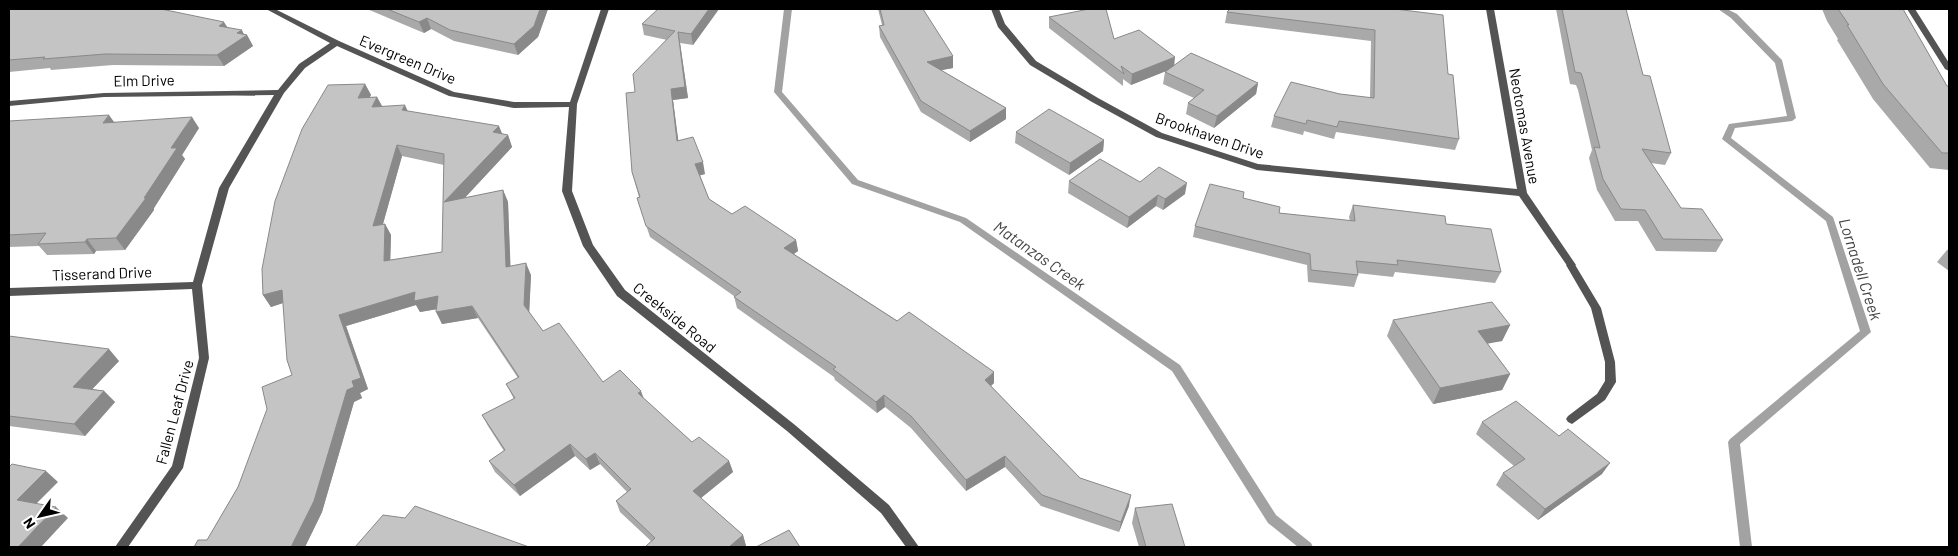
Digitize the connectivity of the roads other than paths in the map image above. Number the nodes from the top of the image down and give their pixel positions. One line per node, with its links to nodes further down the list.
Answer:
1 (270, 9): 6 (street, Evergreen Drive)
2 (606, 9): 10 (street, Creekside Road)
3 (995, 9): 11 (street, Brookhaven Drive)
4 (1490, 9): 11 (street, Neotomas Avenue)
5 (1911, 9): 7 (street)
6 (336, 43): 8 (street, Fallen Leaf Drive); 10 (street, Evergreen Drive)
7 (1949, 69)
8 (280, 92): 9 (street, Elm Drive); 12 (street, Fallen Leaf Drive)
9 (9, 102)
10 (573, 104): 16 (street, Creekside Road)
11 (1522, 193): 14 (street, Neotomas Avenue)
12 (197, 285): 13 (street, Tisserand Drive); 15 (street, Fallen Leaf Drive)
13 (9, 292)
14 (1572, 419)
15 (122, 547)
16 (913, 547)

